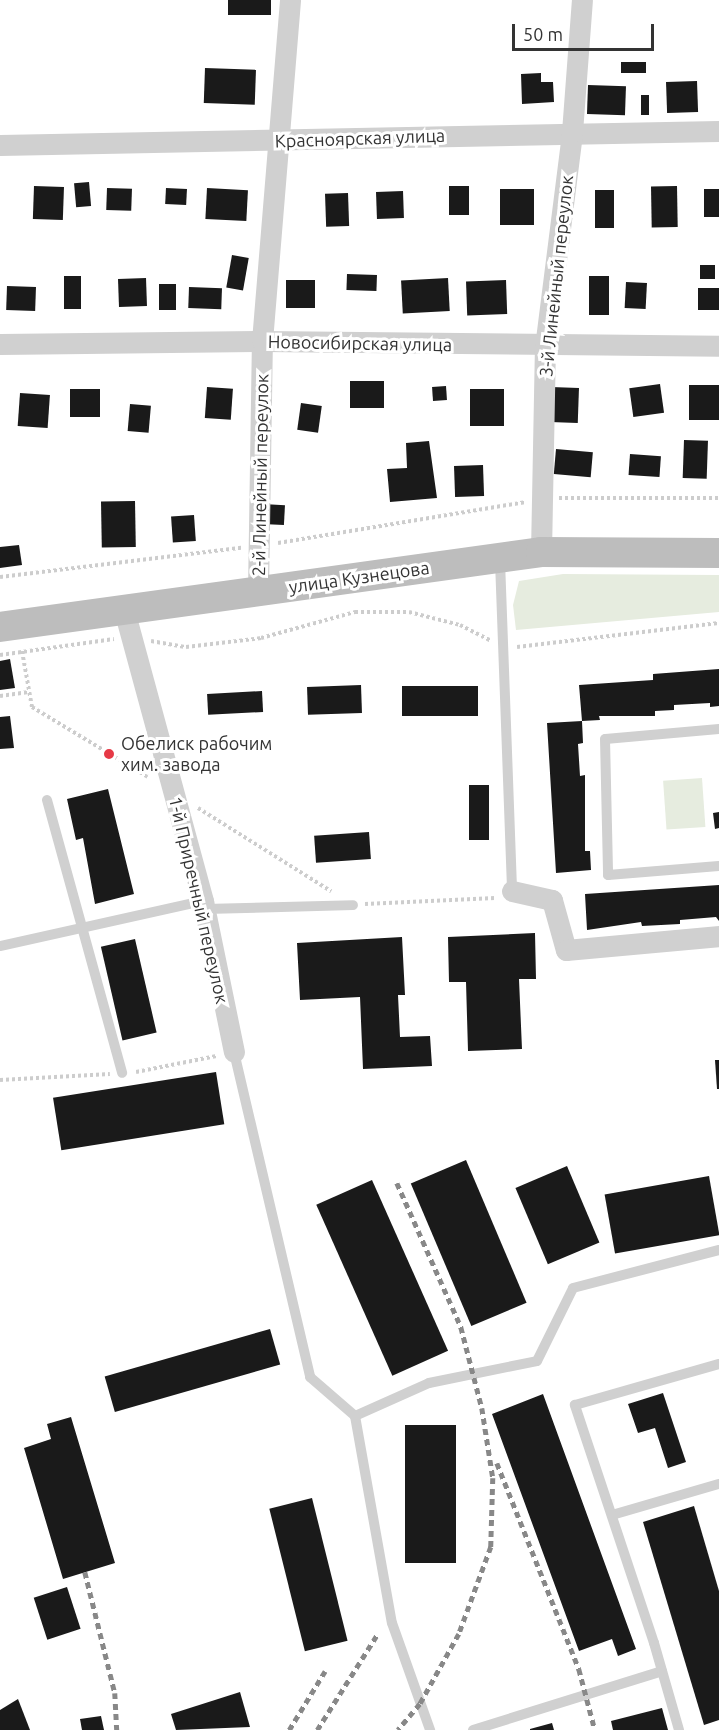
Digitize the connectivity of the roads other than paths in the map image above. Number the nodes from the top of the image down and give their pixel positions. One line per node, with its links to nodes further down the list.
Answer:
1 (290, 0): 5 (street, 2-й Линейный переулок)
2 (582, 0): 4 (street, 3-й Линейный переулок)
3 (719, 131): 4 (street, Красноярская улица)
4 (572, 132): 5 (street, Красноярская улица); 10 (street, 3-й Линейный переулок)
5 (278, 141): 6 (street, Красноярская улица); 7 (street, 2-й Линейный переулок)
6 (0, 145)
7 (262, 341): 8 (street, Новосибирская улица); 10 (street, Новосибирская улица); 14 (street, 2-й Линейный переулок)
8 (0, 344)
9 (719, 346): 10 (street, Новосибирская улица)
10 (545, 347): 11 (street, 3-й Линейный переулок)
11 (541, 552): 12 (main road, улица Кузнецова); 13 (main road, улица Кузнецова)
12 (719, 553)
13 (500, 557): 14 (main road, улица Кузнецова); 20 (lane)
14 (258, 591): 15 (main road, улица Кузнецова)
15 (128, 623): 16 (main road, улица Кузнецова); 21 (street, 1-й Приречный переулок)
16 (0, 627)
17 (719, 729): 19 (lane)
18 (47, 800): 23 (lane)
19 (719, 866)
20 (512, 891): 24 (street)
21 (204, 905): 22 (lane); 23 (lane); 26 (street, 1-й Приречный переулок)
22 (353, 905)
23 (83, 926): 25 (lane); 27 (lane)
24 (719, 936)
25 (0, 946)
26 (234, 1052): 30 (lane)
27 (122, 1073)
28 (719, 1250): 30 (lane)
29 (719, 1364): 32 (lane)
30 (355, 1416): 34 (lane)
31 (719, 1484): 32 (lane)
32 (612, 1515): 33 (lane)
33 (662, 1671): 35 (lane); 36 (lane)
34 (430, 1730)
35 (473, 1730)
36 (679, 1730)

